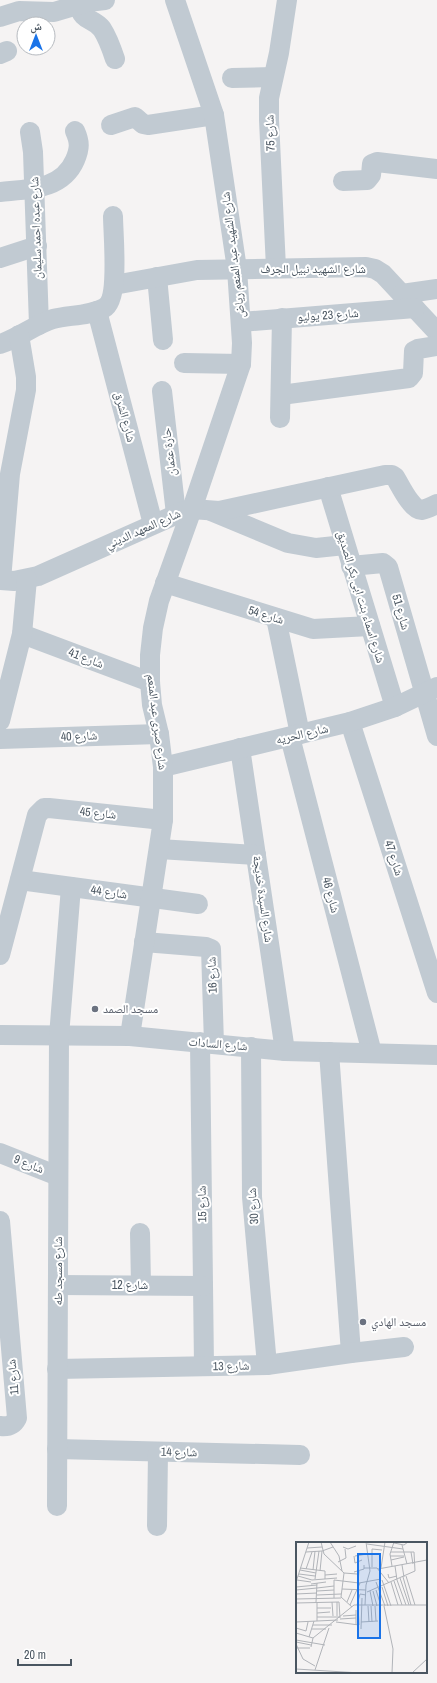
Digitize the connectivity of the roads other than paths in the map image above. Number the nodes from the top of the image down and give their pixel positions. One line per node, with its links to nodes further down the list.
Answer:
1 (105, 0): 5 (street)
2 (175, 0): 10 (street, شارع الشهيد عبد المنعم رياض)
3 (287, 0): 8 (street, شارع 75)
4 (28, 5): 5 (street); 6 (street)
5 (79, 5): 7 (street)
6 (0, 17)
7 (116, 59)
8 (273, 76): 9 (street); 21 (street, شارع 75)
9 (232, 78)
10 (214, 115): 11 (street); 22 (street, شارع الشهيد عبد المنعم رياض)
11 (111, 125)
12 (75, 131): 16 (street)
13 (30, 132): 16 (street, شارع عبده احمد سليمان)
14 (437, 169): 15 (street)
15 (343, 181)
16 (34, 188): 17 (street); 19 (street, شارع عبده احمد سليمان)
17 (0, 192)
18 (113, 216): 24 (street)
19 (36, 246): 20 (street); 30 (street, شارع عبده احمد سليمان)
20 (0, 258)
21 (276, 268): 22 (street, شارع الشهيد نبيل الجرف); 26 (street, شارع الشهيد نبيل الجرف)
22 (237, 269): 23 (street, شارع الشهيد نبيل الجرف); 29 (street, شارع الشهيد عبد المنعم رياض)
23 (157, 277): 24 (street, شارع الشهيد نبيل الجرف); 33 (street)
24 (114, 284): 27 (street)
25 (437, 289): 26 (street, شارع 23 يوليو)
26 (408, 301): 28 (street, شارع 23 يوليو); 31 (street, شارع الشهيد نبيل الجرف)
27 (97, 311): 30 (street); 44 (street, شارع الشرق)
28 (282, 318): 29 (street, شارع 23 يوليو); 39 (street)
29 (241, 322): 37 (street, شارع الشهيد عبد المنعم رياض)
30 (39, 325): 32 (street)
31 (437, 332)
32 (19, 335): 34 (street); 48 (street)
33 (163, 340)
34 (0, 344)
35 (437, 346): 39 (street)
36 (184, 363): 37 (street)
37 (240, 364): 43 (street, شارع الشهيد عبد المنعم رياض)
38 (162, 391): 43 (street, حارة عثمان)
39 (281, 395): 40 (street)
40 (280, 418)
41 (328, 487): 42 (street, شارع المعهد الديني); 43 (street, شارع المعهد الديني); 45 (street, شارع اسماء بنت ابى بكر الصديق)
42 (437, 504)
43 (193, 511): 44 (street, شارع المعهد الديني); 45 (street); 49 (street, شارع صبرى عبد المنعم)
44 (152, 524): 47 (street, شارع المعهد الديني)
45 (345, 545): 46 (street, شارع اسماء بنت ابى بكر الصديق)
46 (352, 566): 51 (street, شارع اسماء بنت ابى بكر الصديق); 55 (street, شارع 51)
47 (28, 579): 48 (street, شارع المعهد الديني); 52 (street)
48 (1, 580)
49 (165, 583): 50 (street, شارع 54); 54 (street, شارع صبرى عبد المنعم)
50 (276, 618): 51 (street, شارع 54); 60 (street, شارع 46)
51 (370, 626): 56 (street, شارع اسماء بنت ابى بكر الصديق)
52 (22, 634): 53 (street); 54 (street, شارع 41)
53 (5, 680): 57 (street)
54 (150, 682): 59 (street, شارع صبرى عبد المنعم)
55 (430, 690): 56 (street, شارع الحريه); 61 (street)
56 (395, 707): 58 (street, شارع الحريه)
57 (0, 721)
58 (350, 722): 60 (street, شارع الحريه); 74 (street, شارع 47)
59 (159, 734): 62 (street, شارع 40); 64 (street, شارع صبرى عبد المنعم)
60 (295, 735): 63 (street, شارع الحريه); 82 (street, شارع 46)
61 (437, 736)
62 (0, 739)
63 (240, 748): 64 (street, شارع الحريه); 67 (street, شارع السيدة خديجة)
64 (163, 767): 65 (street, شارع صبرى عبد المنعم)
65 (163, 820): 66 (street, شارع صبرى عبد المنعم); 68 (street, شارع 45)
66 (159, 849): 67 (street); 70 (street, شارع صبرى عبد المنعم)
67 (256, 855): 80 (street, شارع السيدة خديجة)
68 (20, 880): 69 (street, شارع 44); 73 (street)
69 (71, 887): 70 (street, شارع 44); 76 (street, شارع مسجد طه)
70 (151, 898): 71 (street, شارع 44); 72 (street, شارع صبرى عبد المنعم)
71 (198, 904)
72 (144, 942): 77 (street, شارع صبرى عبد المنعم); 78 (street, شارع 16)
73 (0, 955)
74 (437, 993)
75 (0, 1035): 76 (street, شارع السادات)
76 (59, 1036): 77 (street, شارع السادات); 85 (street, شارع مسجد طه)
77 (130, 1036): 78 (street, شارع السادات)
78 (207, 1043): 79 (street, شارع السادات); 90 (street, شارع 15)
79 (251, 1047): 80 (street, شارع السادات); 93 (street, شارع 30)
80 (285, 1051): 81 (street, شارع السادات)
81 (329, 1052): 82 (street, شارع السادات); 92 (street)
82 (372, 1053): 83 (street, شارع السادات)
83 (437, 1055)
84 (0, 1153): 85 (street, شارع 9)
85 (58, 1176): 88 (street, شارع مسجد طه)
86 (0, 1221): 96 (street, شارع 11)
87 (140, 1233): 89 (street)
88 (58, 1285): 89 (street, شارع 12); 95 (street, شارع مسجد طه)
89 (141, 1285): 90 (street, شارع 12)
90 (203, 1286): 94 (street, شارع 15)
91 (404, 1347): 92 (street, شارع 13)
92 (352, 1353): 93 (street, شارع 13)
93 (267, 1365): 94 (street, شارع 13)
94 (204, 1366): 95 (street, شارع 13)
95 (58, 1369): 97 (street, شارع مسجد طه)
96 (0, 1426)
97 (57, 1449): 98 (street, شارع 14); 100 (street, شارع مسجد طه)
98 (158, 1452): 99 (street, شارع 14); 101 (street)
99 (300, 1455)
100 (57, 1506)
101 (157, 1526)

